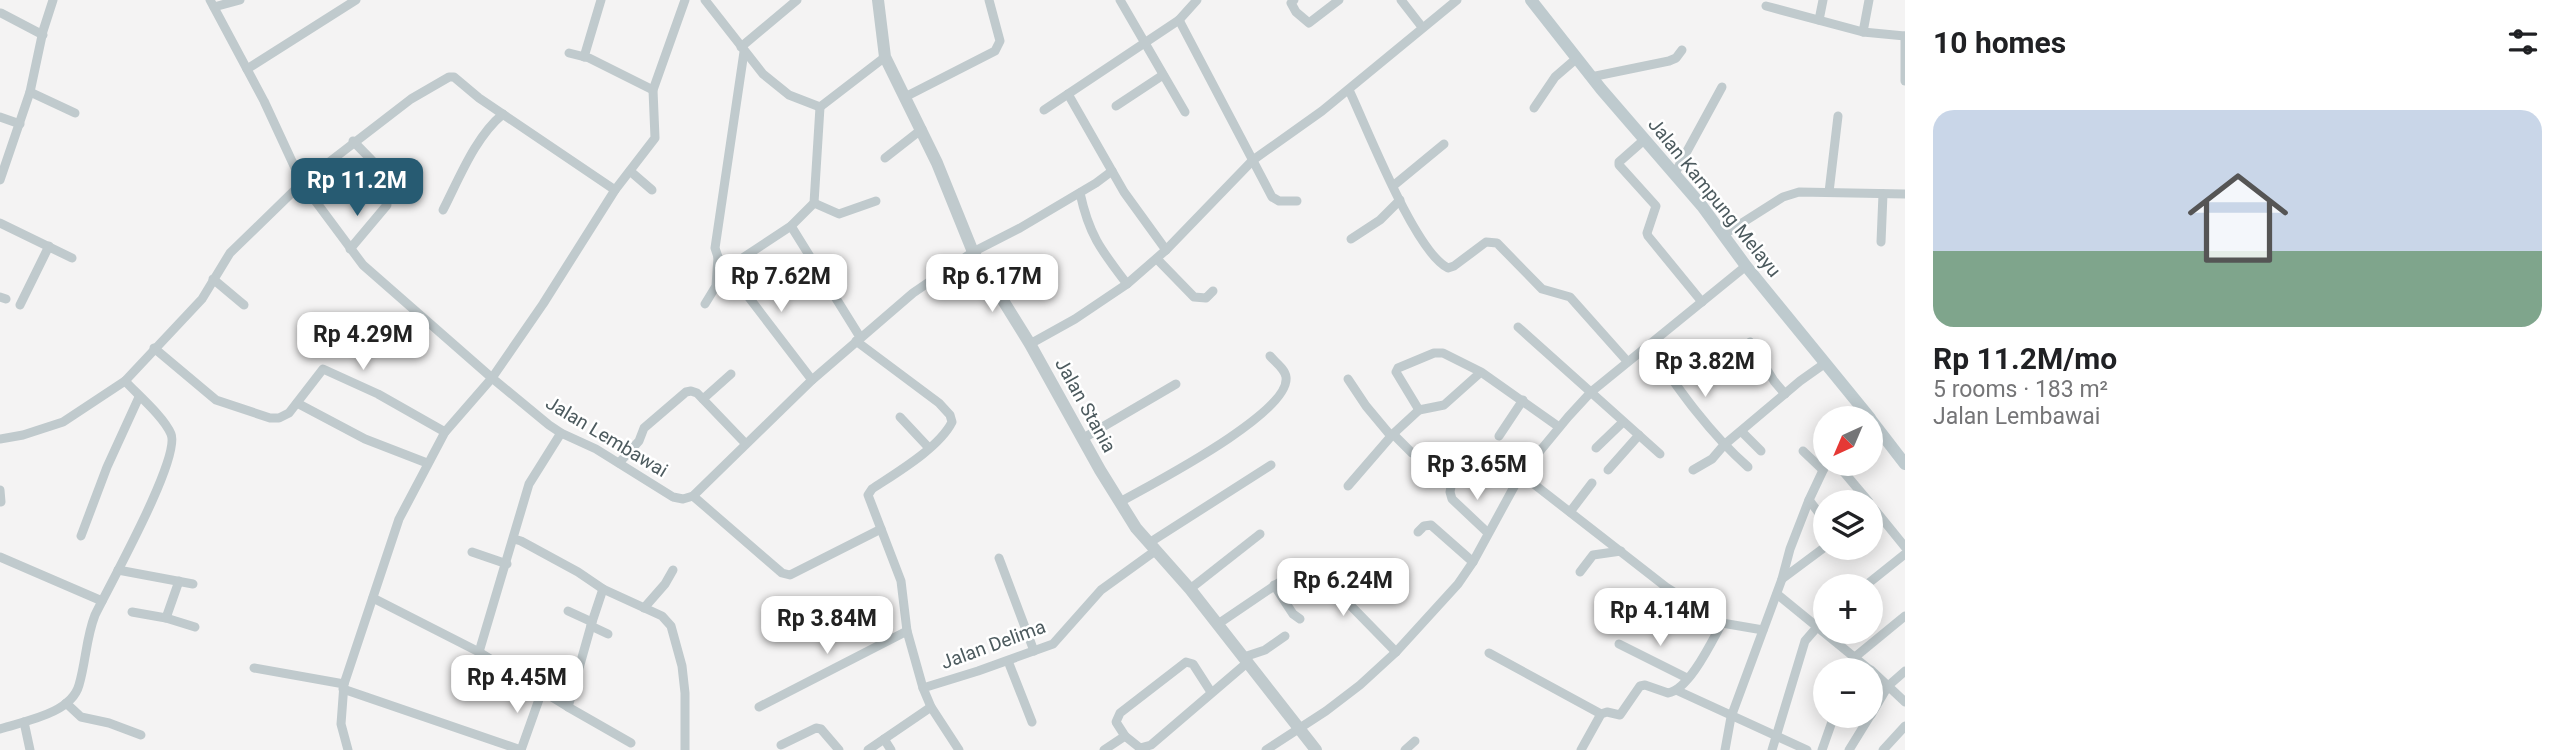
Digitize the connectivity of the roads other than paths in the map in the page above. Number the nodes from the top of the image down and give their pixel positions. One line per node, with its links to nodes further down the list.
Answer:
1 (53, 0): 26 (street)
2 (240, 0): 19 (street)
3 (356, 0): 35 (street)
4 (601, 0): 32 (street)
5 (685, 0): 40 (street)
6 (705, 0): 29 (street)
7 (797, 0): 29 (street)
8 (878, 0): 33 (street, Jalan Stania)
9 (989, 0): 44 (street)
10 (1120, 0): 28 (street)
11 (1197, 0): 22 (street)
12 (1294, 0): 13 (street)
13 (1339, 0)
14 (1401, 0): 24 (street)
15 (1457, 0): 24 (street)
16 (1531, 0): 34 (main road, Jalan Kampung Melayu)
17 (1823, 0): 23 (street)
18 (1869, 0): 25 (street)
19 (212, 3): 35 (street, Jalan Lembawai)
20 (1766, 6): 23 (street)
21 (1, 13): 26 (street)
22 (1179, 20): 28 (street); 61 (street)
23 (1819, 20): 25 (street)
24 (1422, 27): 41 (street)
25 (1863, 32): 27 (street)
26 (43, 35): 42 (street)
27 (1905, 36): 38 (street)
28 (1143, 42): 36 (street); 43 (street)
29 (742, 49): 46 (street); 90 (street)
30 (1682, 50): 37 (street)
31 (569, 52): 32 (street)
32 (584, 57): 40 (street)
33 (884, 57): 44 (street, Jalan Stania); 46 (street)
34 (1577, 58): 37 (main road, Jalan Kampung Melayu); 47 (street)
35 (247, 69): 67 (street, Jalan Lembawai)
36 (1163, 75): 45 (street); 49 (street)
37 (1591, 77): 57 (main road, Jalan Kampung Melayu)
38 (1905, 81)
39 (1722, 87): 64 (street)
40 (653, 90): 62 (street)
41 (1349, 90): 61 (street); 68 (street)
42 (30, 92): 50 (street); 54 (street)
43 (1068, 94): 48 (street); 63 (street)
44 (905, 97): 56 (street, Jalan Stania)
45 (1116, 106)
46 (820, 107): 78 (street)
47 (1534, 108)
48 (1044, 110)
49 (1185, 112)
50 (75, 113)
51 (503, 114): 58 (street); 69 (street); 80 (street)
52 (1838, 116): 71 (street)
53 (0, 117): 54 (street)
54 (17, 123): 55 (street); 65 (street)
55 (0, 127)
56 (922, 129): 60 (street); 89 (street, Jalan Stania)
57 (1644, 139): 64 (main road, Jalan Kampung Melayu); 98 (street)
58 (353, 141): 66 (street); 67 (street)
59 (1444, 145): 68 (street)
60 (885, 158)
61 (1253, 160): 77 (street); 88 (street)
62 (630, 171): 69 (street); 70 (street)
63 (1112, 171): 72 (street); 88 (street)
64 (1674, 175): 83 (main road, Jalan Kampung Melayu)
65 (0, 180)
66 (392, 181)
67 (302, 183): 87 (street, Jalan Lembawai); 95 (street)
68 (1393, 186): 75 (street)
69 (615, 190): 113 (street)
70 (652, 190)
71 (1829, 192): 73 (street); 83 (street)
72 (1080, 193): 89 (street); 96 (street)
73 (1883, 194): 74 (street); 85 (street)
74 (1905, 194)
75 (1400, 200): 84 (street); 109 (street)
76 (876, 201): 78 (street)
77 (1297, 201)
78 (814, 203): 82 (street)
79 (387, 205): 87 (street)
80 (443, 210)
81 (0, 223): 86 (street)
82 (791, 226): 94 (street); 103 (street)
83 (1723, 235): 93 (main road, Jalan Kampung Melayu)
84 (1350, 239)
85 (1881, 242)
86 (49, 246): 91 (street); 100 (street)
87 (350, 249): 113 (street, Jalan Lembawai)
88 (1166, 250): 92 (street)
89 (973, 252): 103 (street); 105 (street, Jalan Stania)
90 (718, 257): 94 (street); 99 (street)
91 (72, 258)
92 (1157, 259): 96 (street); 97 (street)
93 (1746, 265): 98 (street); 110 (main road, Jalan Kampung Melayu)
94 (726, 267): 115 (street)
95 (213, 279): 101 (street); 107 (street)
96 (1126, 284): 105 (street)
97 (1213, 291)
98 (1702, 302): 106 (street)
99 (705, 304)
100 (20, 305)
101 (244, 305)
102 (1518, 327): 118 (street)
103 (858, 339): 115 (street); 140 (street)
104 (1750, 342): 119 (street)
105 (1030, 344): 137 (street, Jalan Stania)
106 (1648, 345): 109 (street); 139 (street)
107 (154, 348): 116 (street); 123 (street)
108 (1270, 356): 165 (street)
109 (1627, 361): 118 (street)
110 (1824, 364): 119 (street); 124 (main road, Jalan Kampung Melayu)
111 (1481, 372): 122 (street); 125 (street); 125 (street)
112 (731, 374): 121 (street)
113 (492, 378): 129 (street); 131 (street, Jalan Lembawai)
114 (1348, 379): 132 (street)
115 (812, 380): 138 (street)
116 (125, 381): 120 (street); 136 (street)
117 (1176, 384): 137 (street)
118 (1591, 392): 127 (street); 128 (street)
119 (1785, 394): 130 (street)
120 (139, 397): 173 (street); 185 (street)
121 (703, 399): 138 (street); 148 (street)
122 (1524, 400): 128 (street); 134 (street)
123 (298, 403): 129 (street); 147 (street)
124 (1859, 406)
125 (1419, 411): 132 (street)
126 (900, 417): 140 (street)
127 (1623, 422): 133 (street); 141 (street)
128 (1559, 427): 154 (street)
129 (445, 432): 147 (street)
130 (1741, 432): 139 (street); 142 (street)
131 (561, 433): 148 (street, Jalan Lembawai); 174 (street)
132 (1392, 435): 144 (street); 159 (street)
133 (1639, 435): 145 (street); 152 (street)
134 (1499, 436)
135 (1883, 436): 149 (main road, Jalan Kampung Melayu)
136 (0, 439)
137 (1082, 439): 165 (street, Jalan Stania)
138 (746, 443): 162 (street)
139 (1724, 445): 151 (street); 153 (street)
140 (929, 448): 169 (street)
141 (1597, 448)
142 (1761, 451)
143 (1803, 451): 146 (street)
144 (1412, 453)
145 (1660, 454)
146 (1813, 458)
147 (427, 463): 196 (street)
148 (619, 463): 162 (street, Jalan Lembawai)
149 (1905, 464)
150 (1271, 465): 175 (street, Jalan Delima)
151 (1748, 467)
152 (1608, 470)
153 (1693, 470)
154 (1521, 474): 167 (street); 171 (street)
155 (1453, 476): 171 (street)
156 (1821, 476): 163 (street)
157 (1847, 476): 161 (street)
158 (1592, 483): 167 (street)
159 (1348, 486)
160 (0, 490): 164 (street)
161 (1858, 490)
162 (693, 496): 169 (street)
163 (1809, 500): 166 (street); 189 (street)
164 (1, 502)
165 (1120, 502): 175 (street, Jalan Stania)
166 (1813, 505)
167 (1570, 512): 177 (street)
168 (1883, 520): 176 (street)
169 (881, 529): 210 (street)
170 (1418, 532): 183 (street)
171 (1488, 533): 183 (street)
172 (1260, 534): 194 (street)
173 (81, 536)
174 (514, 539): 184 (street); 193 (street)
175 (1152, 547): 194 (street, Jalan Stania); 216 (street, Jalan Delima)
176 (1905, 547)
177 (1620, 551): 187 (street); 204 (street)
178 (472, 552): 184 (street)
179 (1905, 554): 188 (street)
180 (1813, 556): 189 (street)
181 (0, 557): 197 (street)
182 (999, 558): 216 (street)
183 (1473, 562): 218 (street)
184 (507, 564): 217 (street)
185 (118, 570): 190 (street); 197 (street)
186 (673, 570): 198 (street)
187 (1580, 572)
188 (1880, 574)
189 (1782, 579): 195 (street)
190 (178, 581): 191 (street); 202 (street)
191 (193, 584)
192 (1274, 586): 203 (street); 206 (street); 218 (street)
193 (603, 589): 198 (street); 205 (street)
194 (1190, 589): 206 (street, Jalan Stania)
195 (1777, 594): 207 (street); 211 (street)
196 (373, 598): 217 (street); 227 (street)
197 (102, 601): 235 (street)
198 (644, 608): 258 (street)
199 (568, 611): 205 (street)
200 (132, 612): 202 (street)
201 (1905, 616): 220 (street)
202 (166, 618): 208 (street)
203 (1300, 620)
204 (1722, 623): 211 (street); 225 (street)
205 (591, 624): 212 (street); 236 (street)
206 (1218, 624): 221 (street, Jalan Stania)
207 (1813, 624)
208 (195, 627)
209 (1813, 630): 250 (street)
210 (908, 631): 229 (street); 237 (street)
211 (1763, 631): 240 (street)
212 (608, 634)
213 (1285, 636): 221 (street)
214 (1619, 644): 225 (street)
215 (1839, 644): 220 (street)
216 (1034, 651): 222 (street, Jalan Delima)
217 (479, 652): 231 (street)
218 (1396, 652): 243 (street)
219 (1489, 653): 239 (street)
220 (1855, 657)
221 (1246, 660): 232 (street); 243 (street, Jalan Stania)
222 (1008, 661): 229 (street, Jalan Delima); 242 (street)
223 (254, 668): 227 (street)
224 (1905, 671): 228 (street)
225 (1687, 678): 230 (street)
226 (1883, 681): 228 (street)
227 (344, 686): 256 (street); 257 (street)
228 (1888, 686): 233 (street); 234 (street)
229 (923, 688): 238 (street, Jalan Delima)
230 (1676, 690): 239 (street); 240 (street)
231 (542, 691): 236 (street); 257 (street)
232 (1211, 692): 249 (street); 249 (street)
233 (1883, 695)
234 (1905, 702)
235 (66, 703): 241 (street); 248 (street)
236 (568, 707): 253 (street)
237 (759, 707)
238 (932, 708): 251 (street); 262 (street, Jalan Delima)
239 (1601, 714): 267 (street)
240 (1731, 717): 250 (street); 268 (street)
241 (24, 722): 246 (street); 255 (street)
242 (1032, 722)
243 (1300, 727): 264 (street); 265 (street, Jalan Stania)
244 (1830, 728): 271 (street)
245 (1863, 728): 272 (street)
246 (0, 729)
247 (1904, 732): 273 (street)
248 (141, 735)
249 (1125, 736): 263 (street)
250 (1776, 736): 269 (street); 270 (street)
251 (884, 739): 260 (street); 261 (street)
252 (1415, 741): 266 (street)
253 (631, 743)
254 (781, 745): 259 (street)
255 (30, 750)
256 (348, 750)
257 (521, 750)
258 (685, 750)
259 (839, 750)
260 (868, 750)
261 (891, 750)
262 (959, 750)
263 (1104, 750)
264 (1266, 750)
265 (1316, 750)
266 (1405, 750)
267 (1581, 750)
268 (1725, 750)
269 (1772, 750)
270 (1807, 750)
271 (1822, 750)
272 (1849, 750)
273 (1884, 750)

